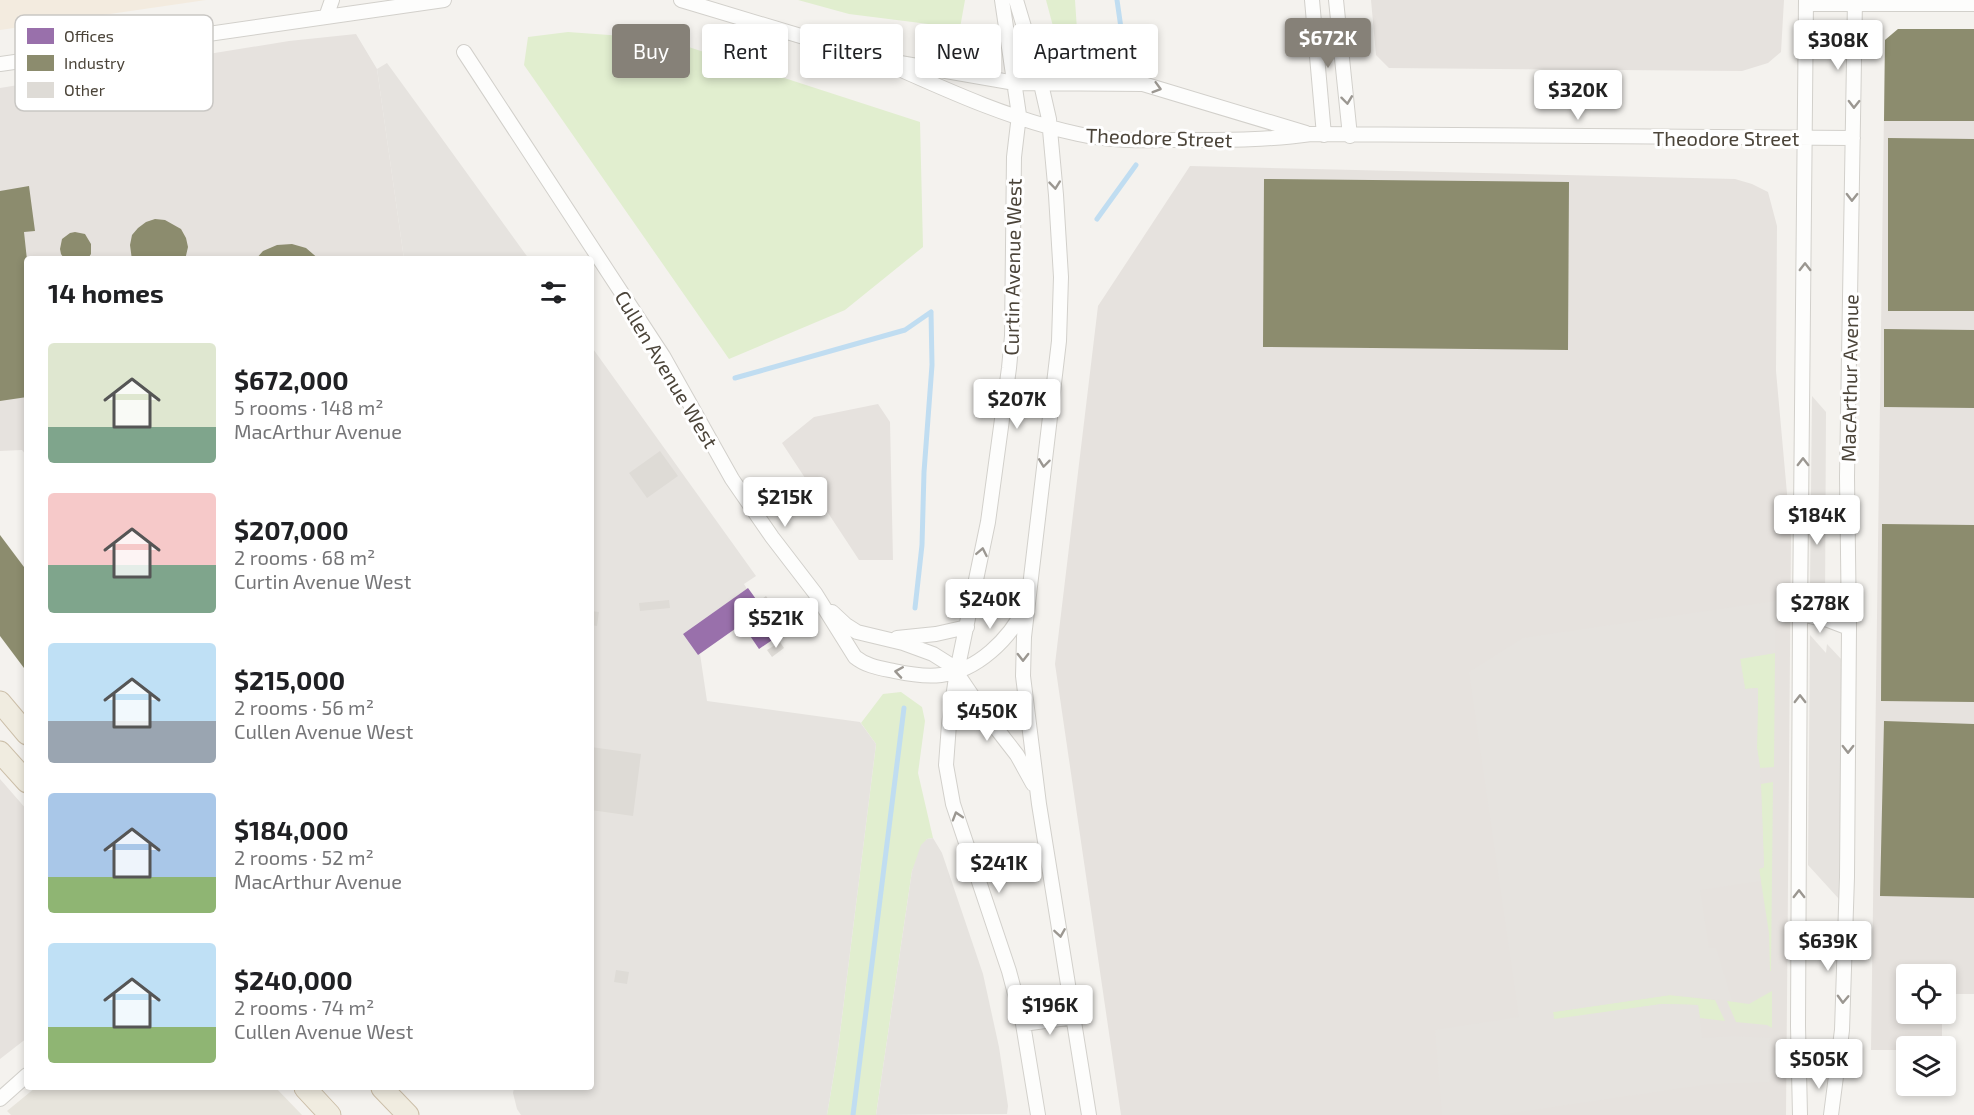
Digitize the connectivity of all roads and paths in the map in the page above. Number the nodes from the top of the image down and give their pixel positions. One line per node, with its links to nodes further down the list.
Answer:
1 (332, 0): 12 (street)
2 (444, 0): 8 (street)
3 (681, 0): 14 (street, Theodore Street)
4 (1002, 0): 20 (street, Curtin Avenue West)
5 (1016, 0): 21 (street, Curtin Avenue West)
6 (1312, 0): 24 (street)
7 (1336, 0): 25 (street, one-way to 25)
8 (407, 2): 12 (street)
9 (1806, 2): 10 (street); 27 (street)
10 (1855, 2): 11 (street); 26 (street, MacArthur Avenue, one-way to 26)
11 (1974, 4)
12 (326, 16): 13 (street)
13 (213, 33)
14 (800, 36)
15 (464, 52): 28 (street, Cullen Avenue West)
16 (15, 62): 17 (street)
17 (0, 64)
18 (903, 64): 20 (street, Theodore Street)
19 (903, 71): 22 (street, Theodore Street)
20 (1015, 83): 21 (street, Theodore Street); 22 (street, Curtin Avenue West)
21 (1041, 84): 23 (street, Curtin Avenue West); 24 (street, Theodore Street, one-way to 24)
22 (1019, 118): 23 (street, Theodore Street); 31 (street, Curtin Avenue West, one-way to 22)
23 (1050, 127): 24 (street, Theodore Street); 29 (street, Curtin Avenue West, one-way to 29)
24 (1318, 134): 25 (street, Theodore Street)
25 (1350, 136): 27 (street, Theodore Street)
26 (1853, 138): 27 (street, Theodore Street); 32 (street, MacArthur Avenue, one-way to 32)
27 (1805, 139): 30 (street, one-way to 27)
28 (815, 593): 33 (street, Cullen Avenue West); 34 (street, Cullen Avenue West, one-way to 28)
29 (1029, 594): 34 (street, Cullen Avenue West); 39 (street, Curtin Avenue West, one-way to 39)
30 (1800, 614): 32 (street); 50 (street, one-way to 30)
31 (967, 627): 33 (street); 34 (street, Curtin Avenue West)
32 (1849, 628): 51 (street, MacArthur Avenue, one-way to 51)
33 (877, 636): 34 (street, Cullen Avenue West)
34 (957, 671): 39 (street, Cullen Avenue West); 41 (street, Curtin Avenue West, one-way to 34)
35 (0, 702): 36 (highway)
36 (24, 730)
37 (0, 752): 38 (highway)
38 (24, 779)
39 (1039, 804): 40 (street, Curtin Avenue West, one-way to 40)
40 (1074, 1017): 41 (street); 49 (street, Curtin Avenue West)
41 (1023, 1024): 48 (street, Curtin Avenue West)
42 (24, 1078): 45 (street)
43 (307, 1090): 46 (highway)
44 (384, 1090): 47 (highway)
45 (0, 1099)
46 (330, 1115)
47 (408, 1115)
48 (1038, 1115)
49 (1089, 1115)
50 (1800, 1115)
51 (1831, 1115)

